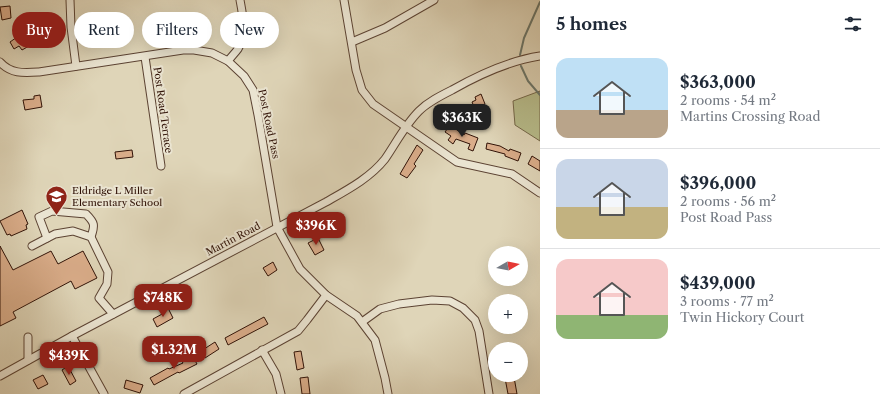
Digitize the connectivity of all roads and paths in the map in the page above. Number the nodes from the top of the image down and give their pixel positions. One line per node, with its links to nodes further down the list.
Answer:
1 (70, 0): 10 (street)
2 (240, 0): 8 (street)
3 (344, 0): 5 (street)
4 (434, 0): 5 (street)
5 (352, 42): 11 (street)
6 (540, 56): 11 (street, Martin Road)
7 (145, 57): 8 (street, Post Road Pass); 10 (street, Post Road Pass); 12 (street, Post Road Terrace)
8 (228, 61): 14 (street, Post Road Pass)
9 (0, 62): 10 (street, Post Road Pass)
10 (76, 66)
11 (406, 126): 13 (street); 14 (street, Martin Road)
12 (160, 166)
13 (540, 193)
14 (278, 227): 18 (street, Post Road Pass); 19 (street, Martin Road)
15 (91, 237): 16 (street); 16 (street); 19 (street)
16 (47, 238): 17 (street)
17 (32, 246)
18 (326, 294): 20 (street, Post Road Pass); 23 (street)
19 (113, 314): 21 (street, Martin Road)
20 (362, 322): 29 (street, Post Road Pass); 30 (street)
21 (72, 336): 24 (street, Martin Road); 26 (street)
22 (28, 337): 24 (street)
23 (262, 350): 27 (street); 28 (street)
24 (28, 360): 25 (street, Martin Road)
25 (0, 376)
26 (104, 394)
27 (184, 394)
28 (281, 394)
29 (388, 394)
30 (489, 394)

